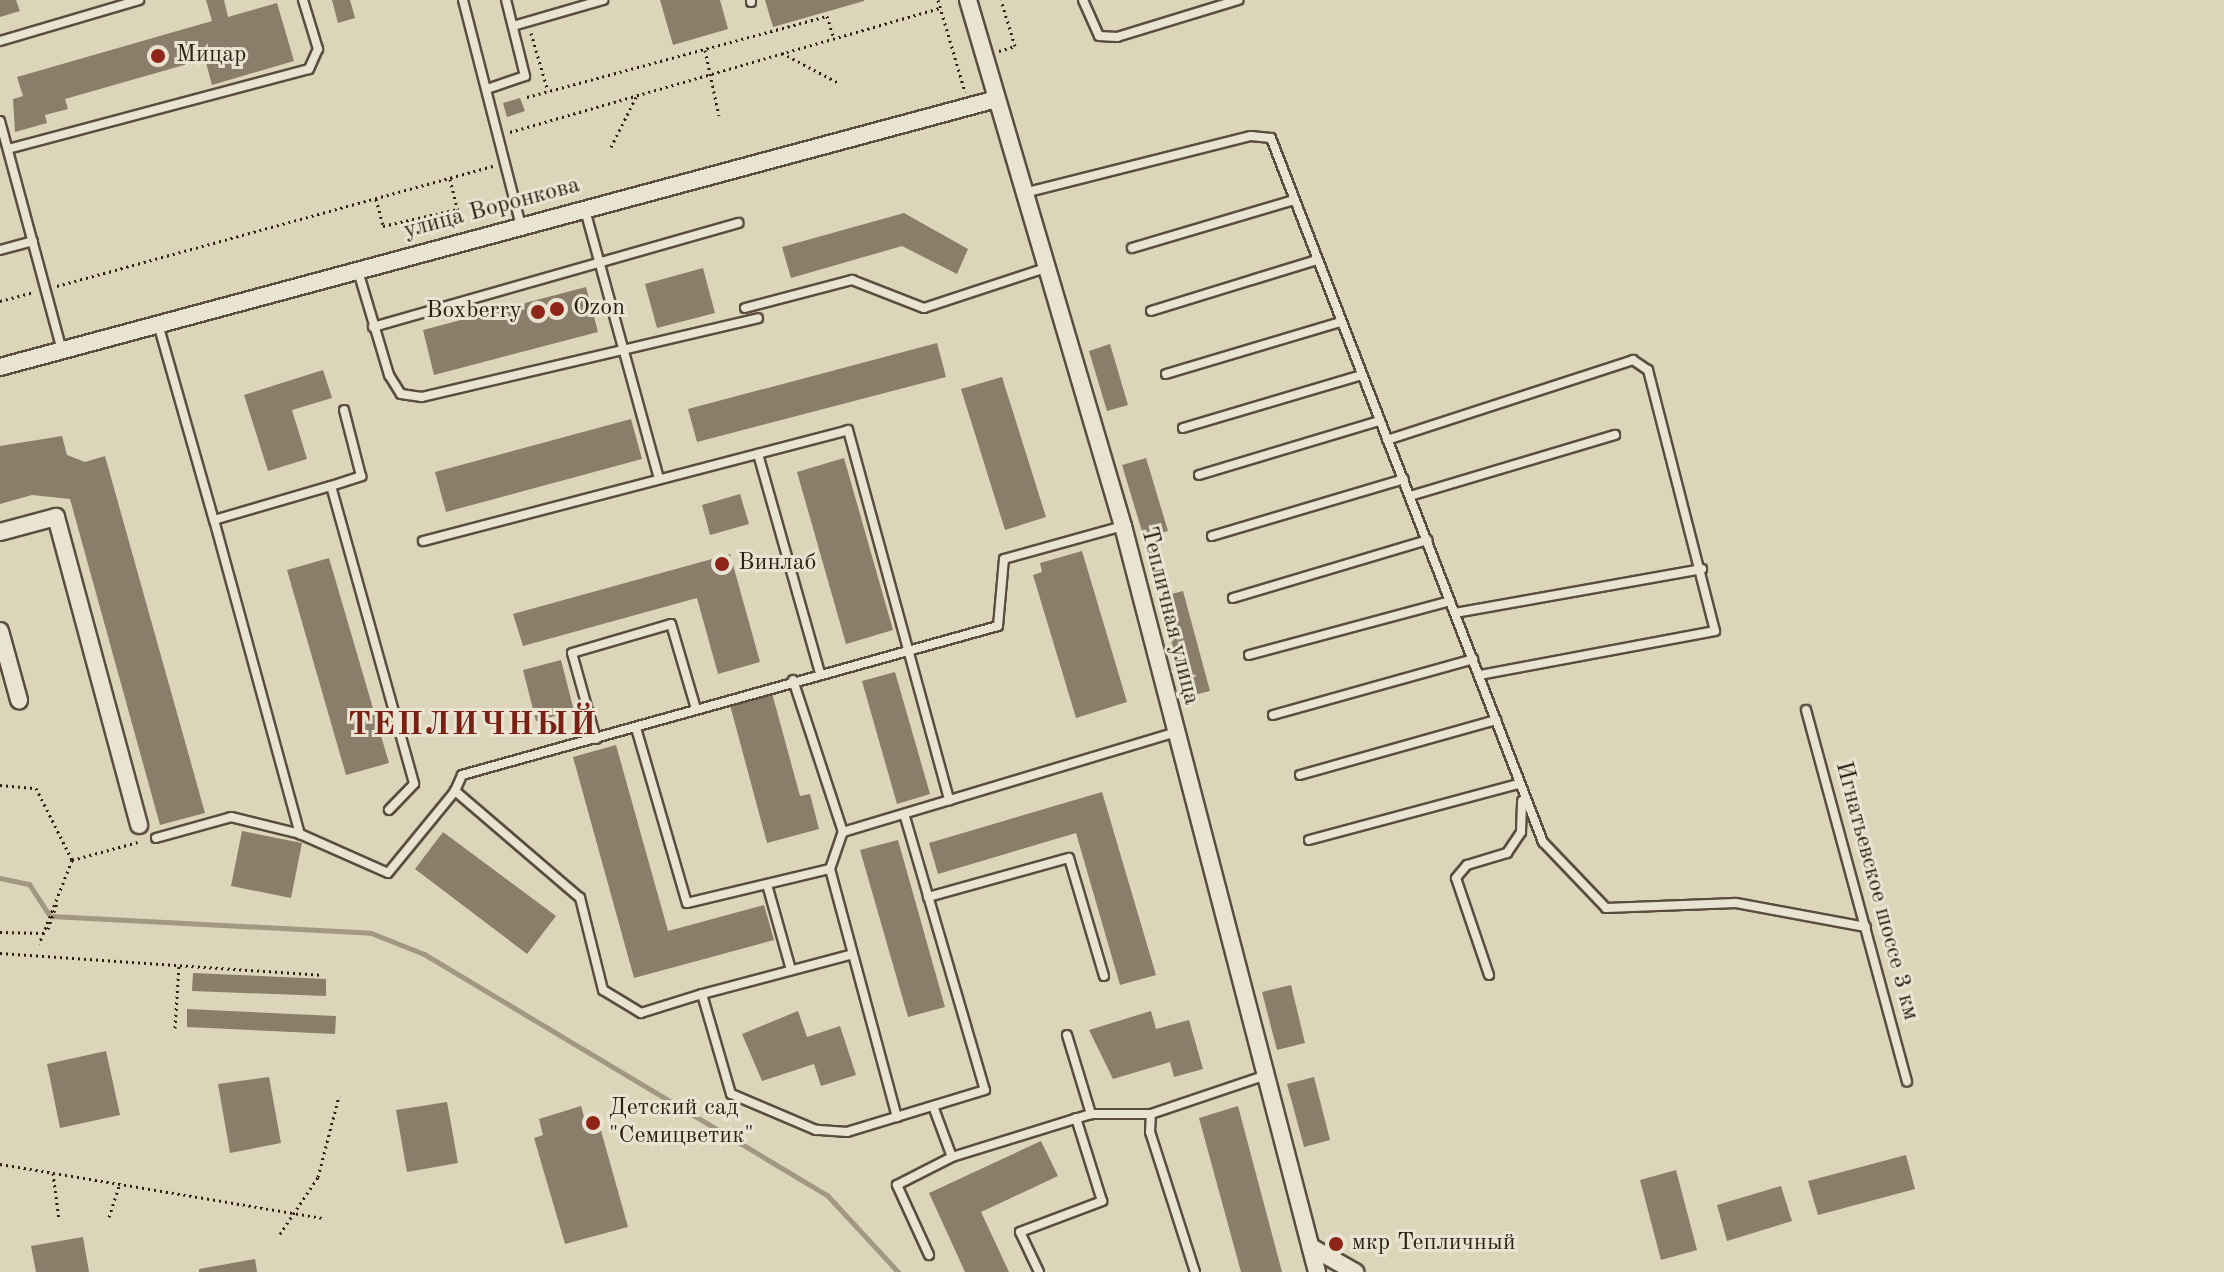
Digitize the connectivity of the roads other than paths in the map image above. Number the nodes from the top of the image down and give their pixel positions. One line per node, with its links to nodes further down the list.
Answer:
1 (139, 0): 10 (lane)
2 (303, 0): 14 (lane)
3 (463, 0): 11 (lane)
4 (506, 0): 9 (lane)
5 (603, 0): 9 (lane)
6 (968, 0): 12 (street, Тепличная улица)
7 (1083, 0): 8 (lane)
8 (1238, 0)
9 (513, 26): 11 (lane)
10 (0, 41)
11 (487, 89): 19 (lane)
12 (997, 99): 15 (street, Тепличная улица); 17 (street, улица Воронкова)
13 (0, 121): 14 (lane)
14 (8, 149): 20 (lane)
15 (1024, 193): 16 (lane); 25 (street, Тепличная улица)
16 (1294, 200): 21 (lane); 23 (lane)
17 (585, 209): 19 (street, улица Воронкова); 24 (lane)
18 (738, 223): 24 (lane)
19 (521, 226): 26 (street, улица Воронкова)
20 (33, 241): 22 (lane); 33 (lane)
21 (1132, 248)
22 (0, 250)
23 (1317, 260): 28 (lane); 30 (lane)
24 (600, 267): 32 (lane); 34 (lane)
25 (1046, 268): 27 (lane); 50 (street, Тепличная улица)
26 (358, 270): 31 (street, улица Воронкова); 32 (lane)
27 (745, 308)
28 (1151, 311)
29 (758, 318): 34 (lane)
30 (1340, 322): 36 (lane); 37 (lane)
31 (158, 323): 33 (street, улица Воронкова); 49 (lane)
32 (373, 327): 34 (lane)
33 (62, 350): 35 (street, улица Воронкова)
34 (623, 351): 45 (lane)
35 (0, 367)
36 (1166, 374)
37 (1362, 375): 39 (lane); 40 (lane)
38 (344, 410): 47 (lane)
39 (1379, 421): 42 (lane); 44 (lane)
40 (1183, 428)
41 (1615, 435): 48 (lane)
42 (1387, 440): 46 (lane); 55 (lane)
43 (758, 454): 45 (lane); 60 (lane); 63 (lane)
44 (1199, 475)
45 (659, 479): 54 (lane)
46 (1404, 479): 48 (lane); 52 (lane)
47 (331, 486): 49 (lane); 79 (lane)
48 (1410, 496): 53 (lane)
49 (214, 520): 83 (lane)
50 (1123, 526): 60 (lane); 72 (street, Тепличная улица)
51 (0, 532): 81 (street)
52 (1212, 536)
53 (1428, 540): 56 (lane); 57 (lane)
54 (423, 541)
55 (1702, 569): 58 (lane); 64 (lane)
56 (1233, 598)
57 (1450, 601): 58 (lane); 61 (lane)
58 (1455, 613): 62 (lane)
59 (0, 631): 66 (street)
60 (903, 649): 63 (lane); 78 (lane)
61 (1249, 655)
62 (1473, 659): 64 (lane); 69 (lane)
63 (820, 673): 65 (lane)
64 (1479, 675): 70 (lane)
65 (793, 680): 67 (lane); 82 (lane)
66 (19, 700)
67 (696, 709): 71 (lane); 73 (lane)
68 (1806, 710): 89 (lane, Игнатьевское шоссе 3 км)
69 (1273, 715)
70 (1496, 720): 74 (lane); 75 (lane)
71 (636, 728): 73 (lane); 87 (lane)
72 (1173, 733): 78 (lane); 96 (street, Тепличная улица)
73 (596, 739): 76 (lane)
74 (1300, 775)
75 (1518, 784): 77 (lane); 85 (lane)
76 (455, 791): 83 (lane); 94 (lane)
77 (1522, 796): 89 (lane); 92 (lane)
78 (949, 800): 80 (lane)
79 (389, 810)
80 (905, 817): 82 (lane); 88 (lane)
81 (139, 825)
82 (843, 832): 86 (lane)
83 (300, 834): 84 (lane)
84 (156, 838)
85 (1309, 840)
86 (830, 869): 87 (lane); 90 (lane)
87 (768, 888): 91 (lane)
88 (928, 897): 93 (lane); 98 (lane)
89 (1866, 927): 97 (lane, Игнатьевское шоссе 3 км)
90 (850, 955): 91 (lane); 101 (lane)
91 (791, 970): 94 (lane)
92 (1489, 975)
93 (1104, 976)
94 (702, 994): 101 (lane)
95 (1067, 1035): 99 (lane)
96 (1263, 1076): 100 (lane); 104 (street, Тепличная улица)
97 (1907, 1082)
98 (933, 1106): 101 (lane); 103 (lane)
99 (1091, 1114): 100 (lane); 102 (lane)
100 (1151, 1114): 107 (lane)
101 (897, 1117)
102 (1076, 1118): 103 (lane); 106 (lane)
103 (952, 1157): 105 (lane)
104 (1311, 1247): 108 (street, Тепличная улица); 109 (street)
105 (929, 1255)
106 (1039, 1272)
107 (1195, 1272)
108 (1317, 1272)
109 (1355, 1272)

